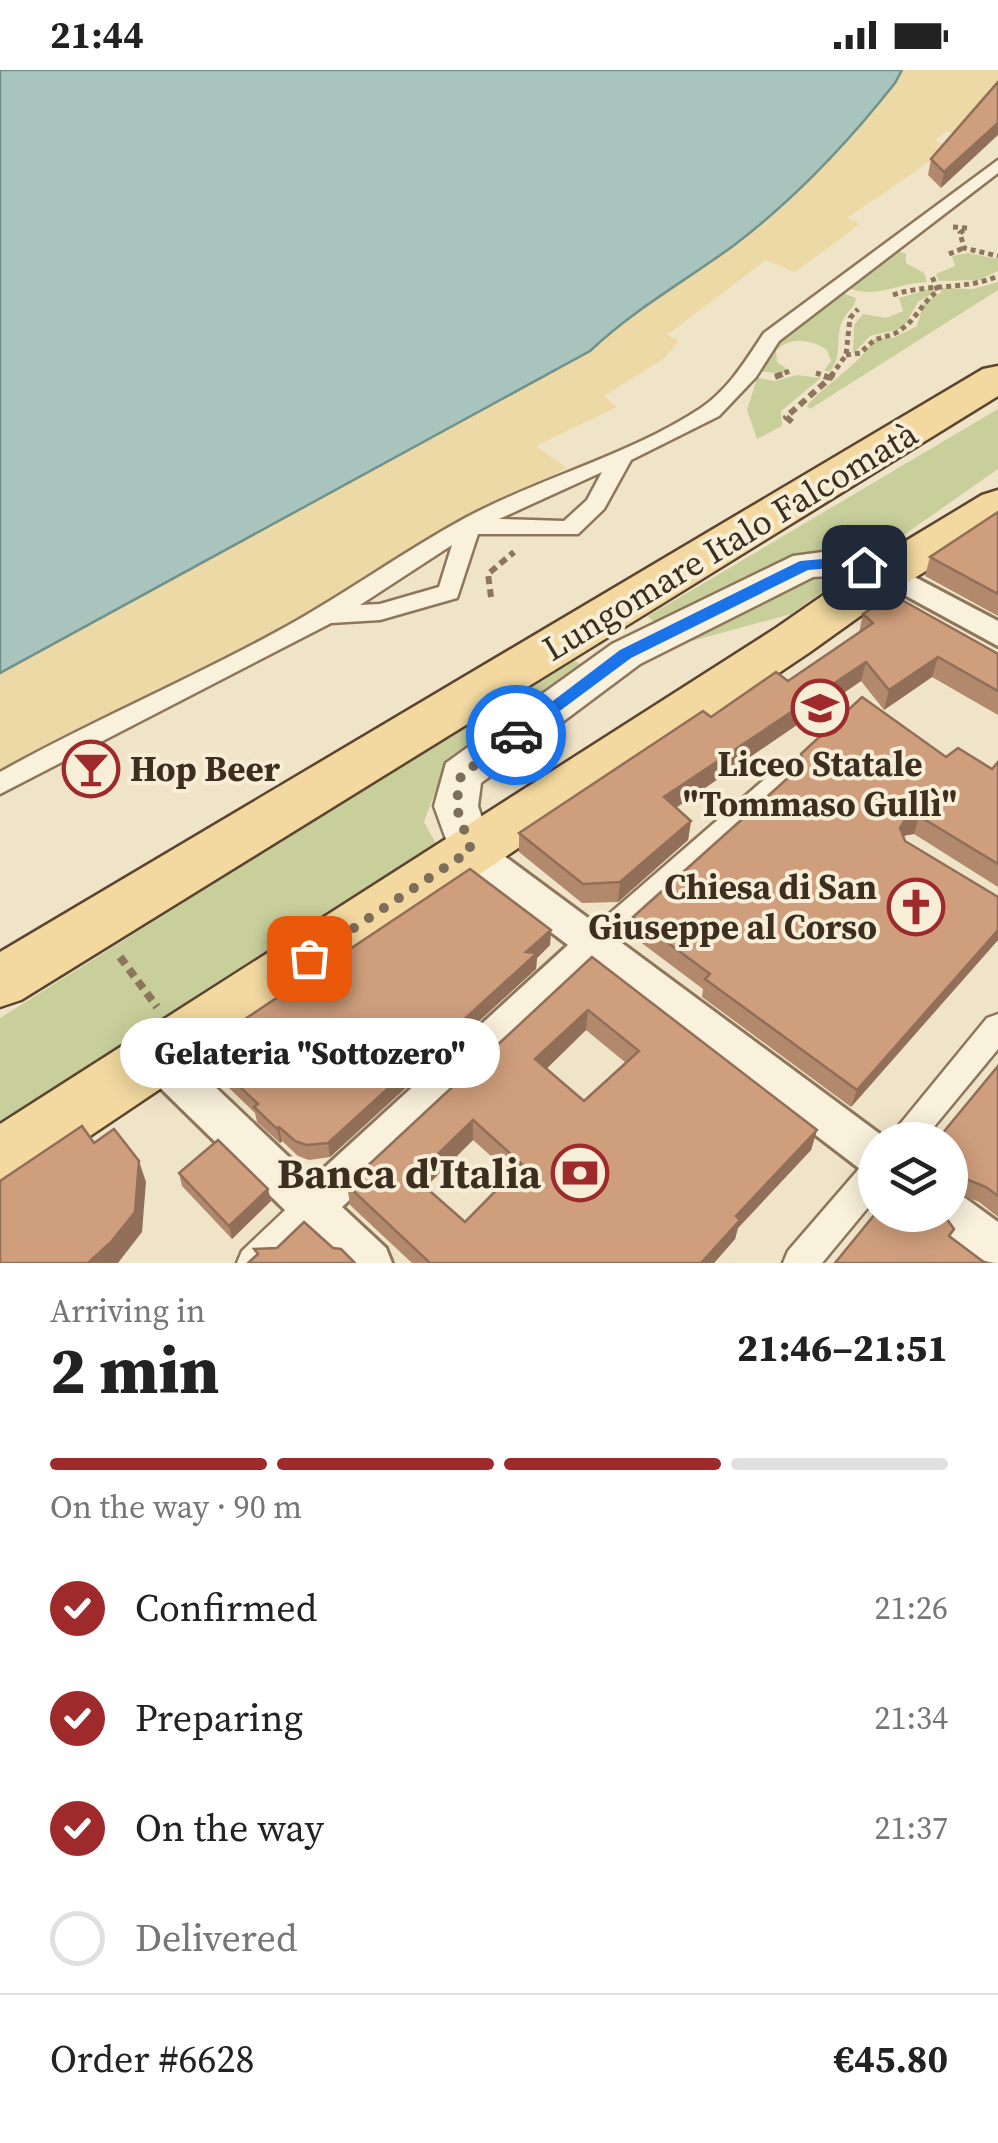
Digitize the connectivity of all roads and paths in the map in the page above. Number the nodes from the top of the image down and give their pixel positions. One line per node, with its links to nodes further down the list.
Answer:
1 (998, 165): 2 (street)
2 (921, 224): 3 (path); 16 (street)
3 (964, 248): 4 (path); 5 (path)
4 (950, 254)
5 (998, 256)
6 (931, 274): 8 (path)
7 (998, 276): 8 (path)
8 (934, 284): 9 (path); 11 (path)
9 (893, 294)
10 (858, 310): 11 (path)
11 (846, 356): 13 (path)
12 (816, 372): 13 (path)
13 (830, 378): 15 (path)
14 (998, 378): 24 (main road, Lungomare Italo Falcomatà)
15 (792, 422)
16 (623, 455): 18 (street); 18 (street)
17 (998, 505): 20 (main road)
18 (470, 526): 22 (street); 22 (street)
19 (508, 555): 21 (path)
20 (888, 574): 23 (street); 24 (street); 27 (main road)
21 (491, 597)
22 (327, 615): 26 (street)
23 (998, 635)
24 (607, 640): 27 (street); 30 (main road, Lungomare Italo Falcomatà)
25 (783, 778): 28 (street)
26 (0, 784)
27 (471, 850): 28 (street); 32 (main road)
28 (596, 944): 34 (street); 37 (street)
29 (111, 945): 32 (path)
30 (0, 982)
31 (998, 1027): 33 (street)
32 (162, 1040): 35 (main road); 37 (street)
33 (918, 1122)
34 (858, 1142)
35 (0, 1160)
36 (858, 1194): 42 (street)
37 (312, 1207): 40 (street); 41 (street)
38 (968, 1226): 39 (street)
39 (998, 1248)
40 (254, 1263)
41 (370, 1263)
42 (800, 1263)

